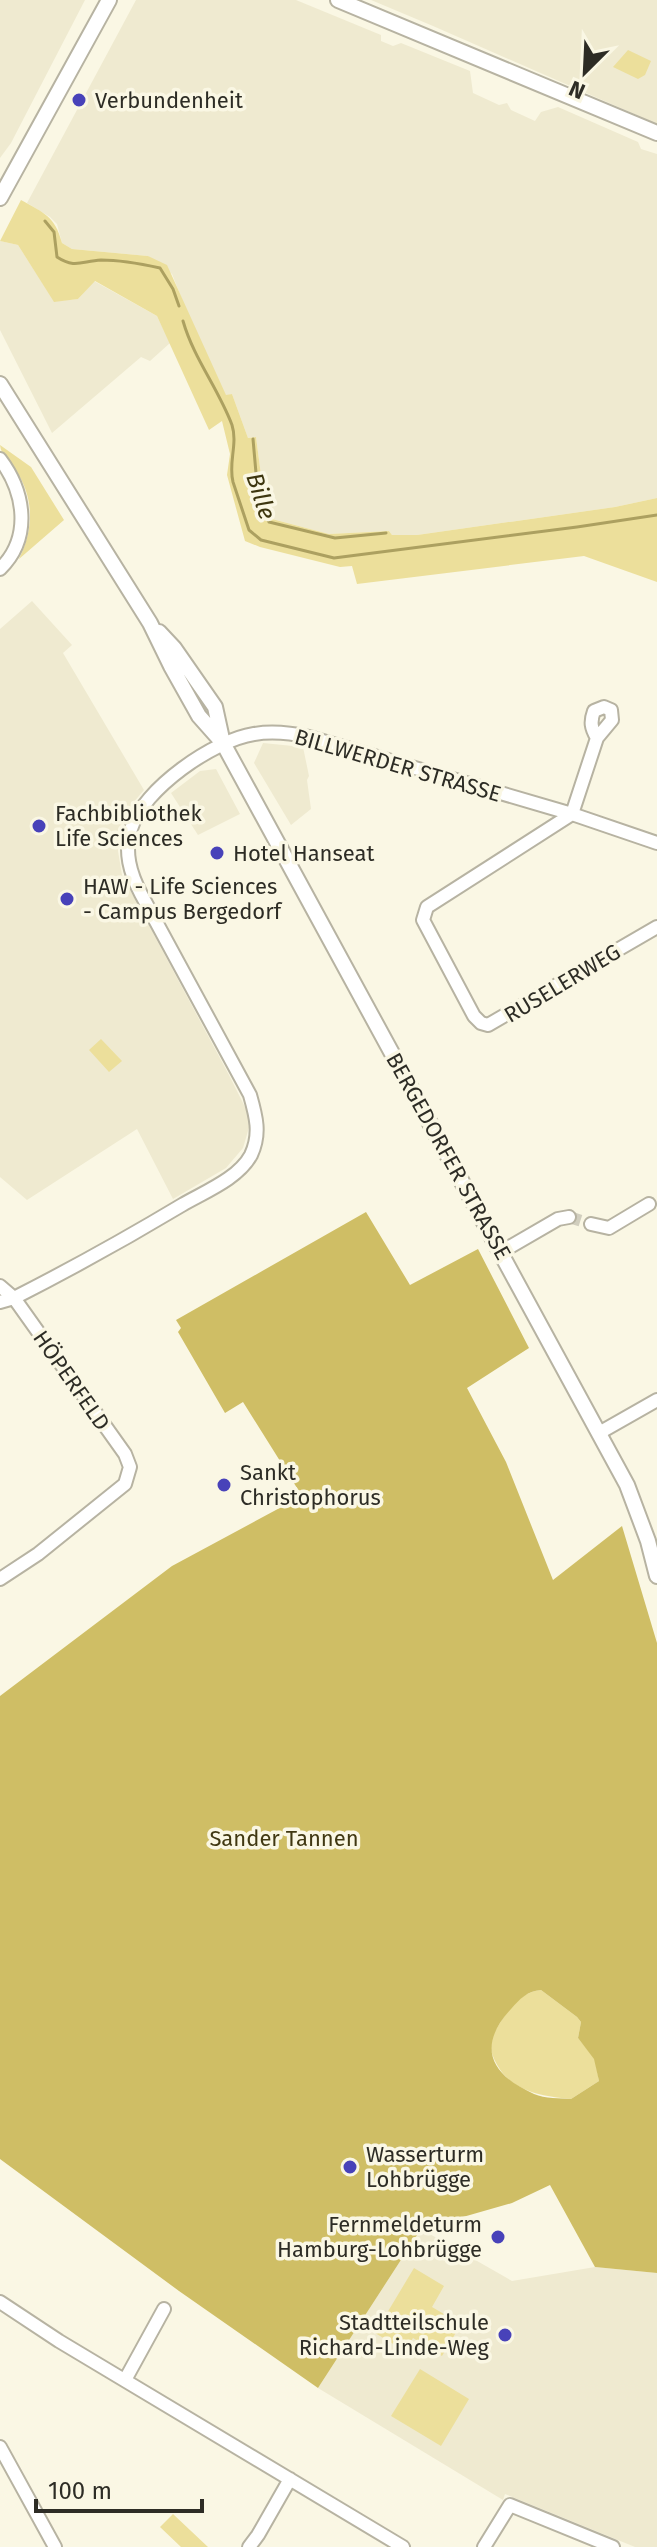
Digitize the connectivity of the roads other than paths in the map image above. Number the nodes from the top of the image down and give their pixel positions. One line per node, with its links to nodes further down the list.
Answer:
1 (109, 0): 4 (main road)
2 (338, 0): 3 (main road)
3 (656, 129)
4 (17, 169): 5 (main road); 6 (main road)
5 (0, 176)
6 (0, 198)
7 (0, 384): 11 (main road, BERGEDORFER STRASSE)
8 (0, 459): 9 (street)
9 (0, 569)
10 (597, 738): 12 (street)
11 (223, 743): 12 (street, BILLWERDER STRASSE); 18 (main road, BERGEDORFER STRASSE); 20 (street, BILLWERDER STRASSE)
12 (572, 814): 13 (street, BILLWERDER STRASSE); 14 (street, RUSELERWEG)
13 (657, 843)
14 (657, 927)
15 (649, 1204): 17 (street)
16 (569, 1217): 18 (street)
17 (591, 1224)
18 (501, 1252): 23 (main road, BERGEDORFER STRASSE)
19 (0, 1286): 20 (street, HÖPERFELD)
20 (14, 1298): 21 (street, BILLWERDER STRASSE); 25 (street, HÖPERFELD)
21 (0, 1302)
22 (657, 1400): 23 (street)
23 (599, 1433): 24 (main road, BERGEDORFER STRASSE)
24 (656, 1569)
25 (0, 1579)
26 (0, 2302): 28 (street)
27 (164, 2309): 28 (street)
28 (125, 2380): 30 (street)
29 (0, 2447): 31 (street)
30 (290, 2479): 32 (street); 33 (street)
31 (55, 2547)
32 (249, 2547)
33 (403, 2547)
34 (484, 2547): 35 (street)
35 (613, 2547)

